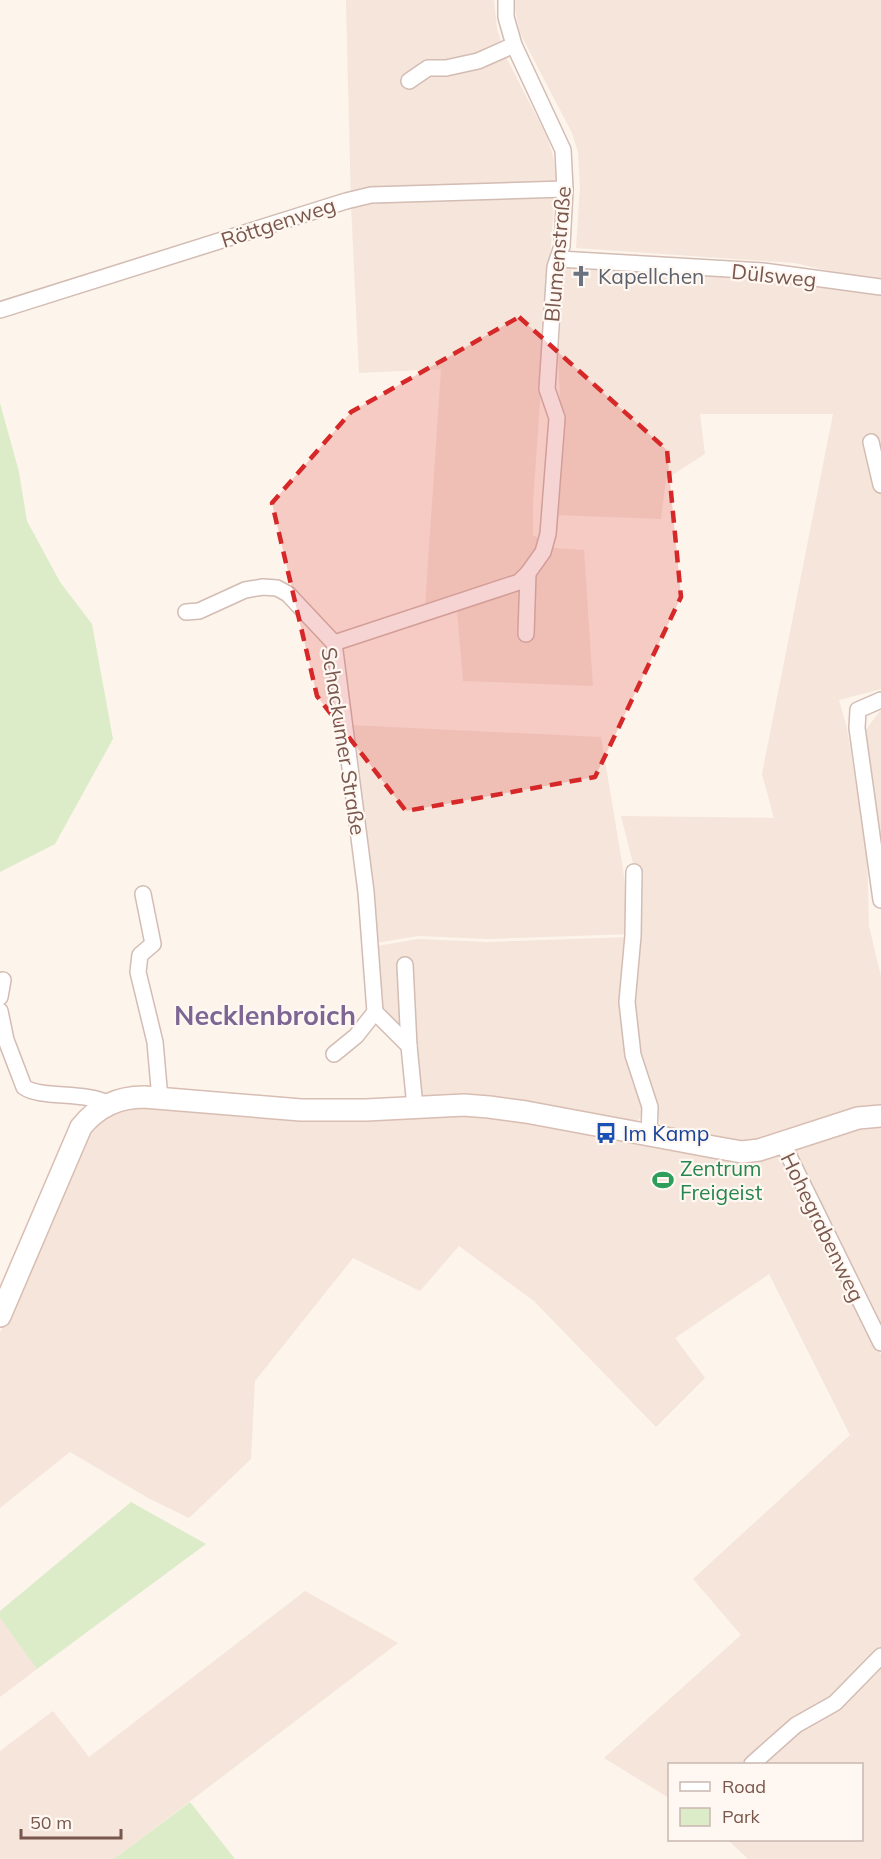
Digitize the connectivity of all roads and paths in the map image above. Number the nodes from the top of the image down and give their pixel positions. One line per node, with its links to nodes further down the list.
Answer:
1 (506, 0): 2 (street, Blumenstraße)
2 (514, 45): 3 (street); 4 (street, Blumenstraße)
3 (409, 81)
4 (565, 189): 5 (street, Blumenstraße); 7 (street, Röttgenweg)
5 (559, 259): 6 (street, Dülsweg); 10 (street, Blumenstraße)
6 (881, 287)
7 (0, 310)
8 (871, 442): 9 (street)
9 (881, 485)
10 (528, 573): 12 (street); 13 (street, Blumenstraße)
11 (186, 612): 13 (street, Schackumer Straße)
12 (526, 634)
13 (334, 643): 22 (street, Schackumer Straße)
14 (881, 700): 17 (street)
15 (634, 872): 29 (street)
16 (143, 894): 25 (street)
17 (881, 900)
18 (405, 965): 23 (street)
19 (3, 980): 20 (street)
20 (0, 997)
21 (0, 1011): 26 (street)
22 (375, 1012): 23 (street); 24 (street)
23 (409, 1046): 27 (street)
24 (334, 1054)
25 (160, 1099): 26 (main road); 27 (main road)
26 (109, 1104): 31 (main road)
27 (415, 1107): 29 (main road)
28 (881, 1116): 30 (main road)
29 (649, 1136): 30 (main road)
30 (782, 1142): 32 (street, Hohegrabenweg)
31 (0, 1316)
32 (881, 1343)
33 (881, 1656): 34 (street)
34 (753, 1763)

